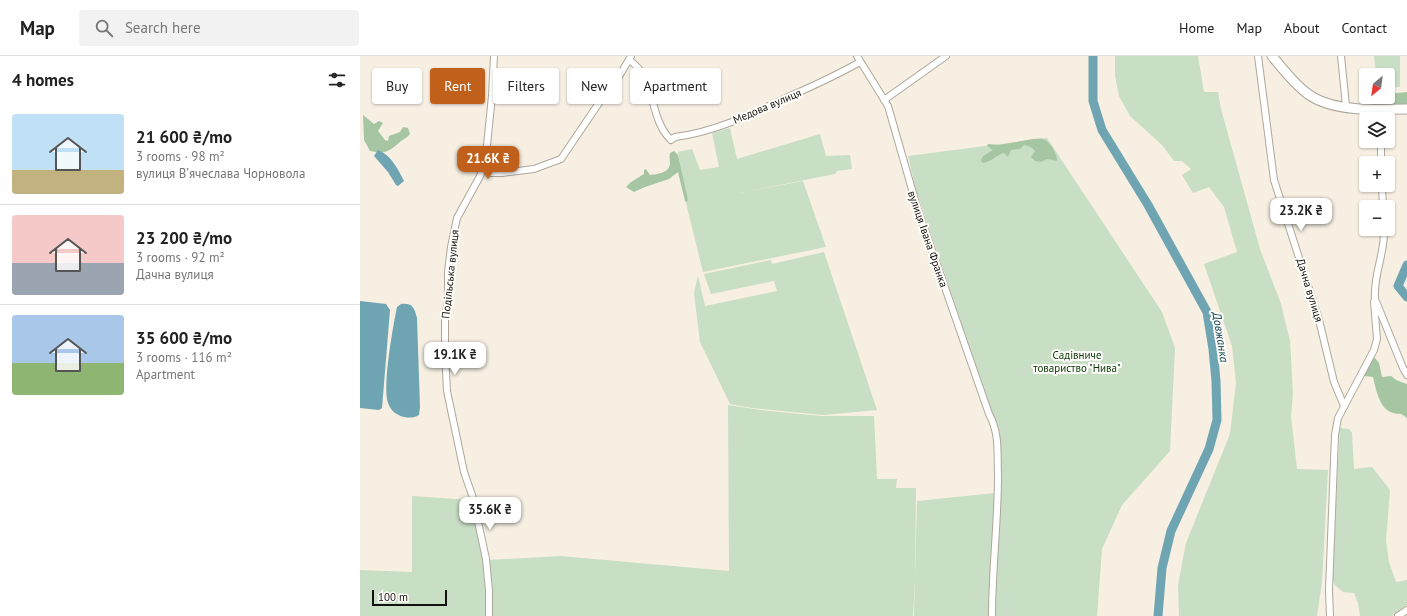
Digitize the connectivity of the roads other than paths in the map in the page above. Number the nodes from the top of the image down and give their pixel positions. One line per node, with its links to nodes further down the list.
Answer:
1 (494, 56): 14 (street, Подільська вулиця)
2 (857, 56): 8 (street, вулиця Івана Франка)
3 (946, 56): 9 (street)
4 (1258, 56): 18 (street, Дачна вулиця)
5 (1272, 56): 10 (street)
6 (1341, 56): 10 (street)
7 (630, 58): 8 (street, Медова вулиця); 14 (street)
8 (860, 62): 9 (street, вулиця Івана Франка)
9 (884, 100): 21 (street, вулиця Івана Франка)
10 (1346, 106): 11 (street)
11 (1379, 109): 12 (street); 13 (street)
12 (1407, 109)
13 (1379, 112)
14 (483, 169): 20 (street, Подільська вулиця)
15 (1384, 236): 16 (street)
16 (1375, 299): 17 (street); 18 (street)
17 (1407, 375)
18 (1344, 406): 22 (street)
19 (1407, 610): 23 (street)
20 (489, 616)
21 (992, 616)
22 (1330, 616)
23 (1398, 616)

